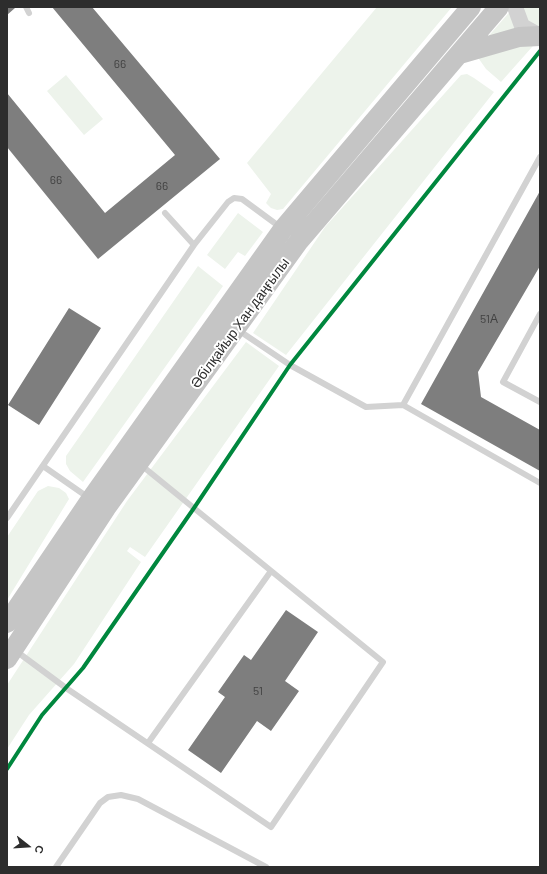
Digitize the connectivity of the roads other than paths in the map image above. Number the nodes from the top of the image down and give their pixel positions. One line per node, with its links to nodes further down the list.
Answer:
1 (471, 7): 8 (main road, Әбілқайыр Хан даңғылы)
2 (499, 7): 5 (main road, Әбілқайыр Хан даңғылы)
3 (515, 7): 4 (street)
4 (540, 36): 5 (main road)
5 (460, 54): 8 (main road, Әбілқайыр Хан даңғылы)
6 (540, 157): 13 (lane)
7 (165, 213): 9 (lane)
8 (291, 235): 9 (lane); 14 (main road, Әбілқайыр Хан даңғылы); 17 (main road, Әбілқайыр Хан даңғылы)
9 (194, 245): 15 (lane)
10 (540, 314): 12 (lane)
11 (244, 334): 13 (lane)
12 (540, 402)
13 (403, 405): 16 (lane)
14 (139, 463): 19 (lane); 21 (main road, Әбілқайыр Хан даңғылы)
15 (43, 466): 17 (lane); 18 (lane)
16 (540, 483)
17 (91, 499): 20 (main road, Әбілқайыр Хан даңғылы)
18 (7, 518)
19 (271, 571): 22 (lane); 22 (lane)
20 (7, 623)
21 (10, 654): 22 (lane)
22 (148, 743)
23 (56, 867): 24 (lane)
24 (266, 867)

